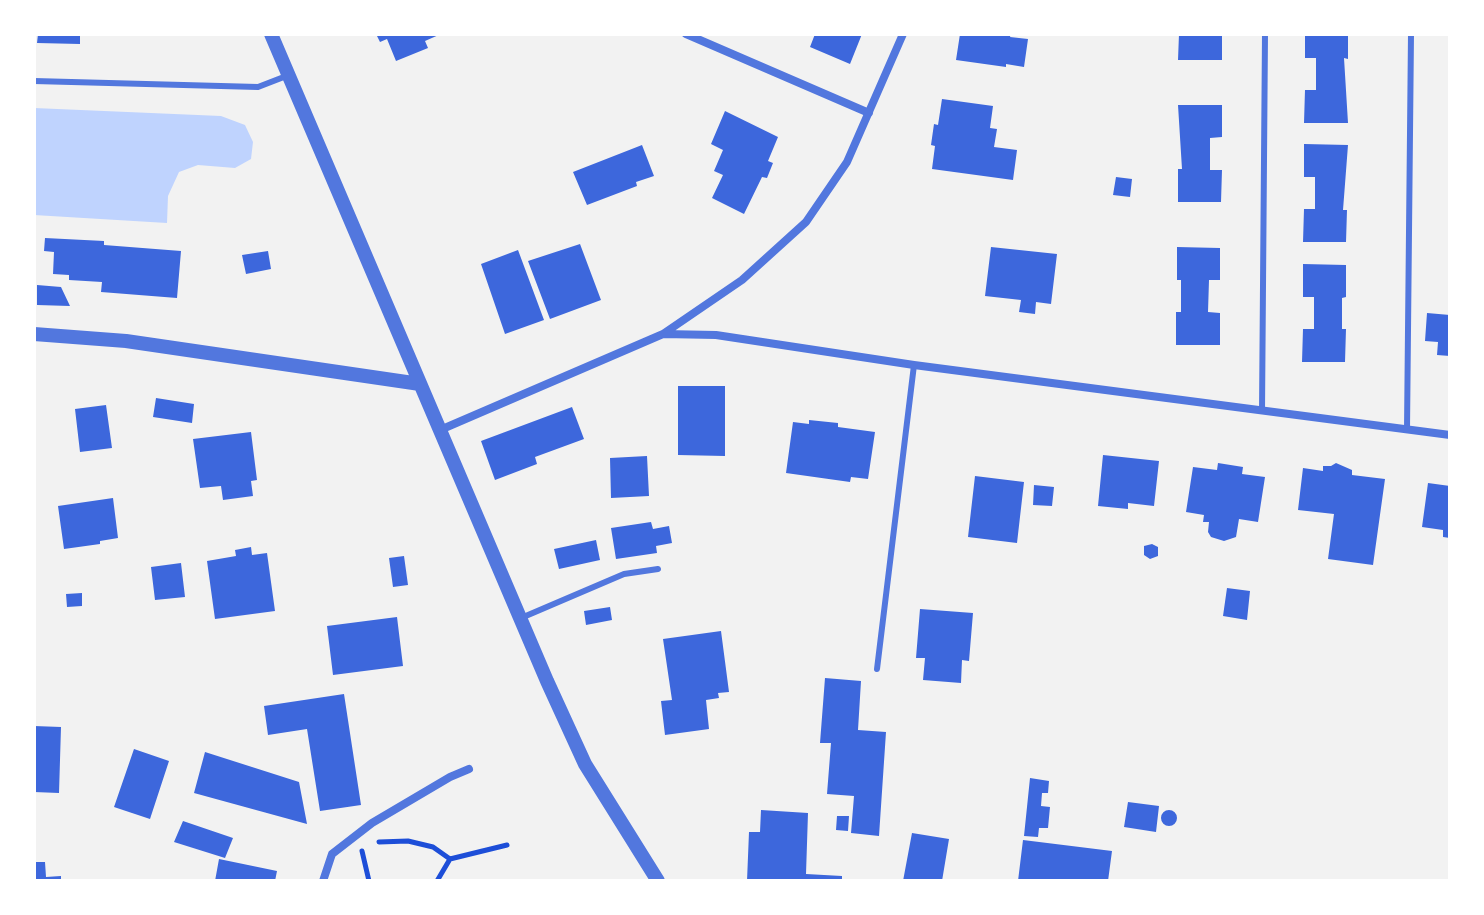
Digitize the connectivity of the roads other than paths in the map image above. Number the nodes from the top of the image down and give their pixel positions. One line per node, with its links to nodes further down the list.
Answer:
1 (271, 34): 6 (street)
2 (686, 34): 8 (street)
3 (903, 34): 8 (street)
4 (1265, 34): 13 (lane)
5 (1411, 34): 14 (lane)
6 (289, 75): 7 (lane); 12 (street)
7 (34, 81)
8 (869, 113): 10 (street)
9 (34, 334): 12 (street)
10 (663, 334): 11 (street); 15 (street)
11 (914, 365): 13 (street); 19 (lane)
12 (420, 384): 15 (street)
13 (1262, 411): 14 (street)
14 (1407, 429): 16 (street)
15 (440, 430): 18 (street)
16 (1450, 435)
17 (658, 569): 18 (lane)
18 (521, 618): 22 (street)
19 (877, 669)
20 (469, 769): 21 (street)
21 (323, 881)
22 (658, 881)

